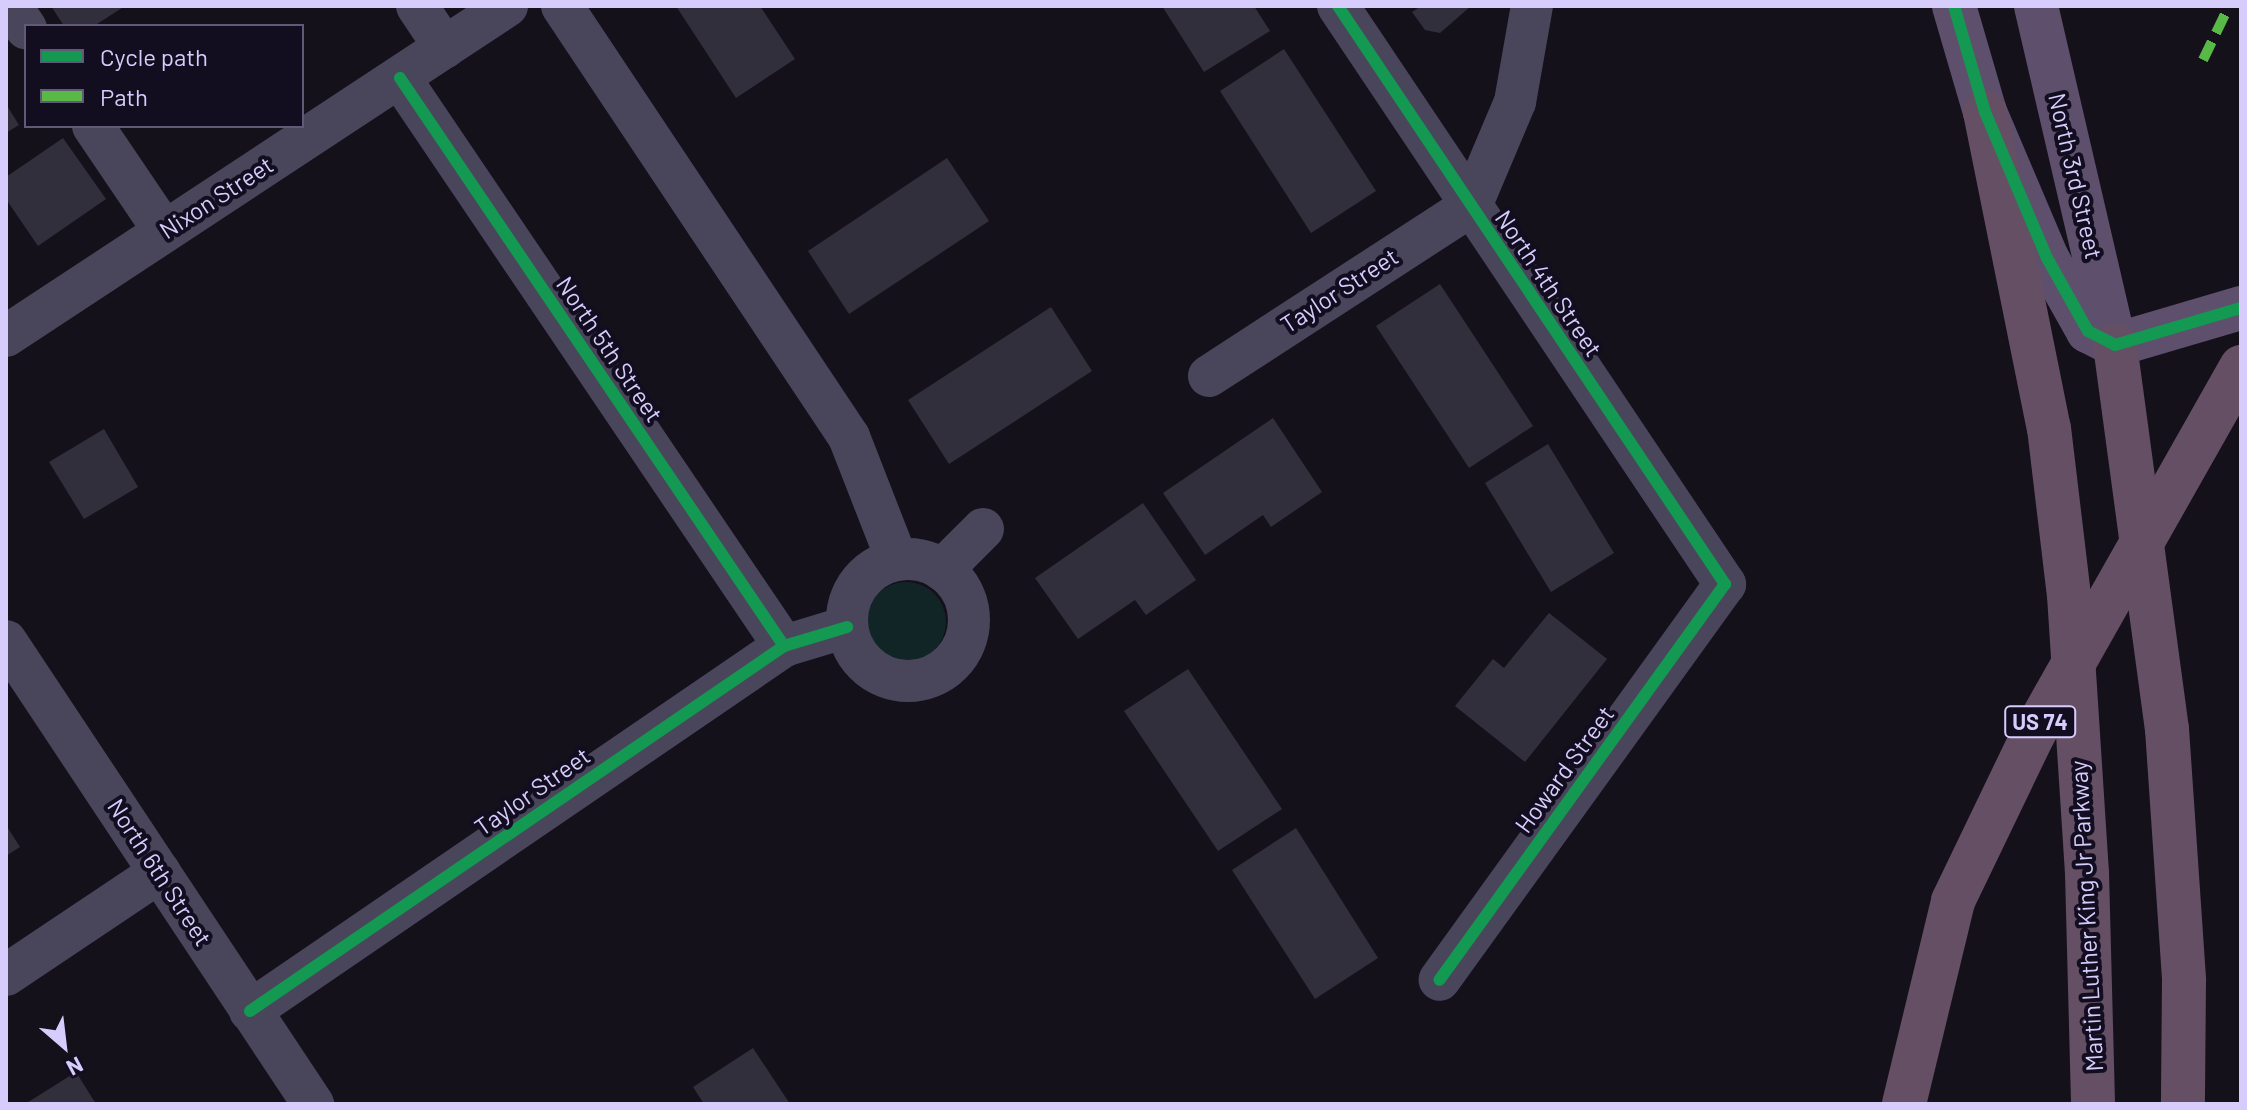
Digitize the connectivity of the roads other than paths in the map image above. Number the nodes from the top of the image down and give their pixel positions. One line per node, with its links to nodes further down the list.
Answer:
1 (11, 6): 9 (street)
2 (417, 6): 10 (street)
3 (506, 6): 10 (street, Nixon Street)
4 (562, 6): 22 (street)
5 (1338, 6): 14 (street, North 4th Street)
6 (1532, 6): 14 (street)
7 (1954, 6): 12 (main road)
8 (2036, 7): 18 (main road, North 3rd Street)
9 (24, 25)
10 (445, 48): 11 (street, Nixon Street)
11 (400, 78): 15 (street, Nixon Street); 27 (street, North 5th Street)
12 (1985, 112): 18 (main road); 34 (highway, Martin Luther King Jr Parkway)
13 (94, 128): 15 (street)
14 (1471, 206): 20 (street, Taylor Street); 24 (street, North 4th Street)
15 (164, 231): 17 (street, Nixon Street)
16 (2241, 308): 18 (main road)
17 (6, 336)
18 (2115, 345): 35 (highway)
19 (2241, 367): 33 (highway, US 74)
20 (1209, 376)
21 (983, 529): 23 (street)
22 (897, 560): 23 (street); 25 (street)
23 (942, 570): 25 (street)
24 (1725, 584): 30 (street, Howard Street)
25 (847, 627): 27 (street, Taylor Street)
26 (6, 641): 28 (street, North 6th Street)
27 (784, 646): 31 (street, Taylor Street)
28 (160, 872): 29 (street); 31 (street, North 6th Street)
29 (6, 975)
30 (1439, 980)
31 (250, 1011): 32 (street, North 6th Street)
32 (313, 1104)
33 (1904, 1104)
34 (2093, 1104)
35 (2183, 1104)

